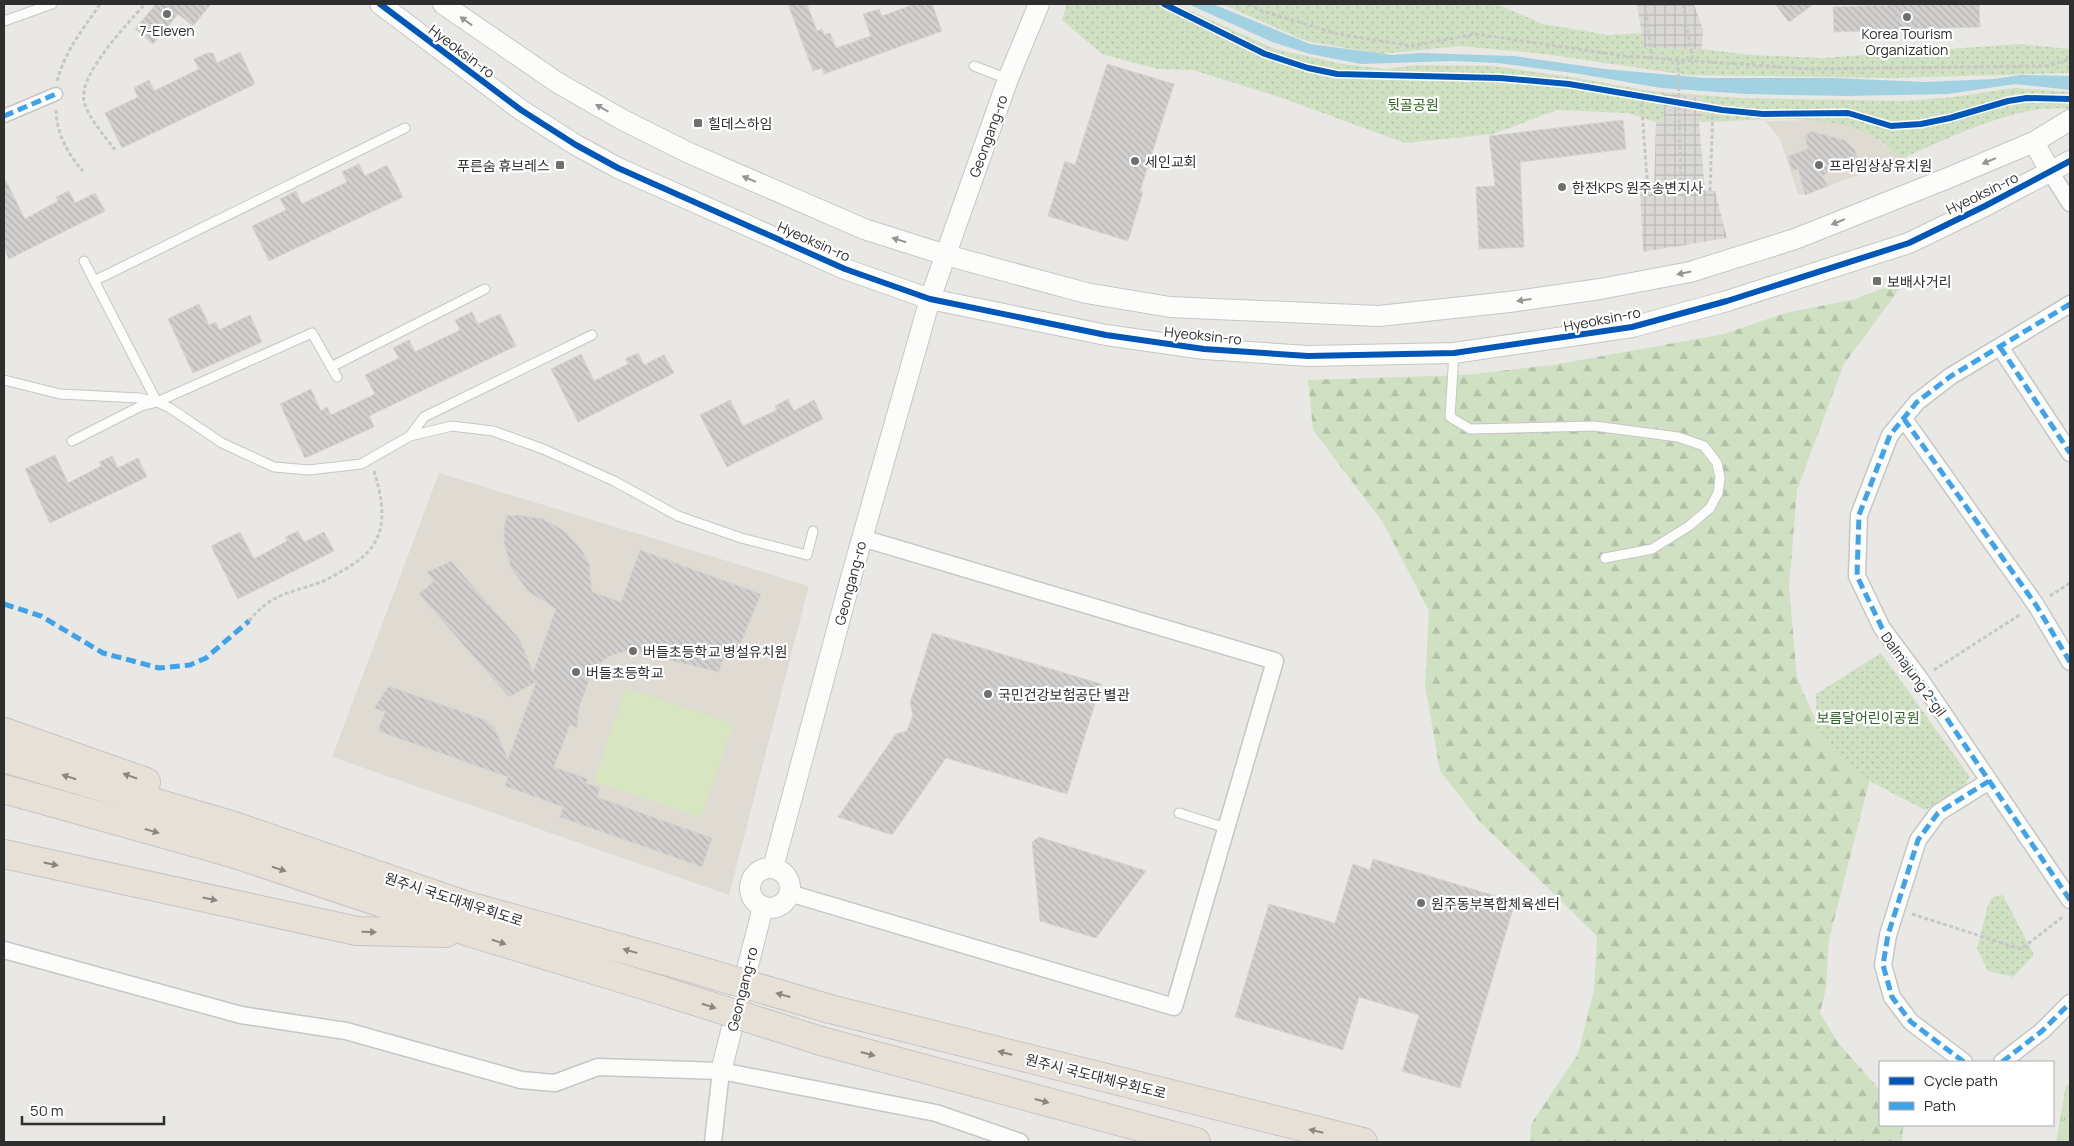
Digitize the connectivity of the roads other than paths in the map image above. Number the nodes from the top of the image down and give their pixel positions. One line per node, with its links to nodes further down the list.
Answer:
1 (52, 4): 5 (lane)
2 (380, 4): 20 (street, Hyeoksin-ro)
3 (442, 4): 16 (street, Hyeoksin-ro, one-way to 3)
4 (1036, 11): 7 (street, Geongang-ro)
5 (4, 21)
6 (974, 66): 7 (lane)
7 (1008, 79): 16 (street, Geongang-ro)
8 (56, 94): 9 (street)
9 (4, 116)
10 (2070, 120): 12 (street, Hyeoksin-ro)
11 (405, 128): 18 (lane)
12 (2034, 142): 14 (street); 16 (street, Hyeoksin-ro, one-way to 16)
13 (2070, 161): 14 (street, Hyeoksin-ro)
14 (2051, 173): 15 (street); 24 (street, Hyeoksin-ro)
15 (2070, 203)
16 (946, 255): 20 (street, Geongang-ro)
17 (84, 261): 18 (lane)
18 (94, 280): 28 (lane)
19 (485, 289): 25 (lane)
20 (930, 299): 24 (street, Hyeoksin-ro); 34 (street, Geongang-ro)
21 (2070, 304): 23 (street, Dalmajung 2-gil)
22 (592, 335): 30 (lane)
23 (2000, 347): 29 (street, Dalmajung 2-gil); 32 (street)
24 (1454, 353): 35 (lane)
25 (331, 367): 26 (lane); 28 (lane)
26 (337, 377)
27 (4, 380): 28 (lane)
28 (157, 402): 30 (lane); 31 (lane)
29 (1904, 419): 36 (street); 39 (street, Dalmajung 2-gil)
30 (410, 436): 33 (lane)
31 (72, 441)
32 (2070, 453)
33 (813, 531)
34 (862, 538): 42 (street); 44 (street, Geongang-ro)
35 (1605, 558)
36 (2070, 662)
37 (4, 732): 47 (highway, one-way to 37)
38 (4, 758): 47 (highway, 원주시 국도대체우회도로, one-way to 38)
39 (1989, 781): 46 (street, Dalmajung 2-gil); 52 (street)
40 (4, 789): 49 (highway, 원주시 국도대체우회도로, one-way to 49)
41 (1179, 813): 42 (lane)
42 (1226, 828): 45 (street)
43 (4, 854): 49 (highway, one-way to 49)
44 (773, 868): 45 (street); 48 (street)
45 (789, 893): 48 (street)
46 (2070, 900)
47 (468, 906): 58 (highway, 원주시 국도대체우회도로, one-way to 47, bridge)
48 (763, 907): 54 (street, Geongang-ro)
49 (472, 933): 57 (highway, 원주시 국도대체우회도로, one-way to 57, bridge)
50 (4, 950): 54 (street)
51 (2070, 1003): 53 (street)
52 (1963, 1061)
53 (2003, 1061)
54 (721, 1071): 55 (street); 56 (street)
55 (713, 1142)
56 (1020, 1142)
57 (1196, 1142)
58 (1363, 1142)

